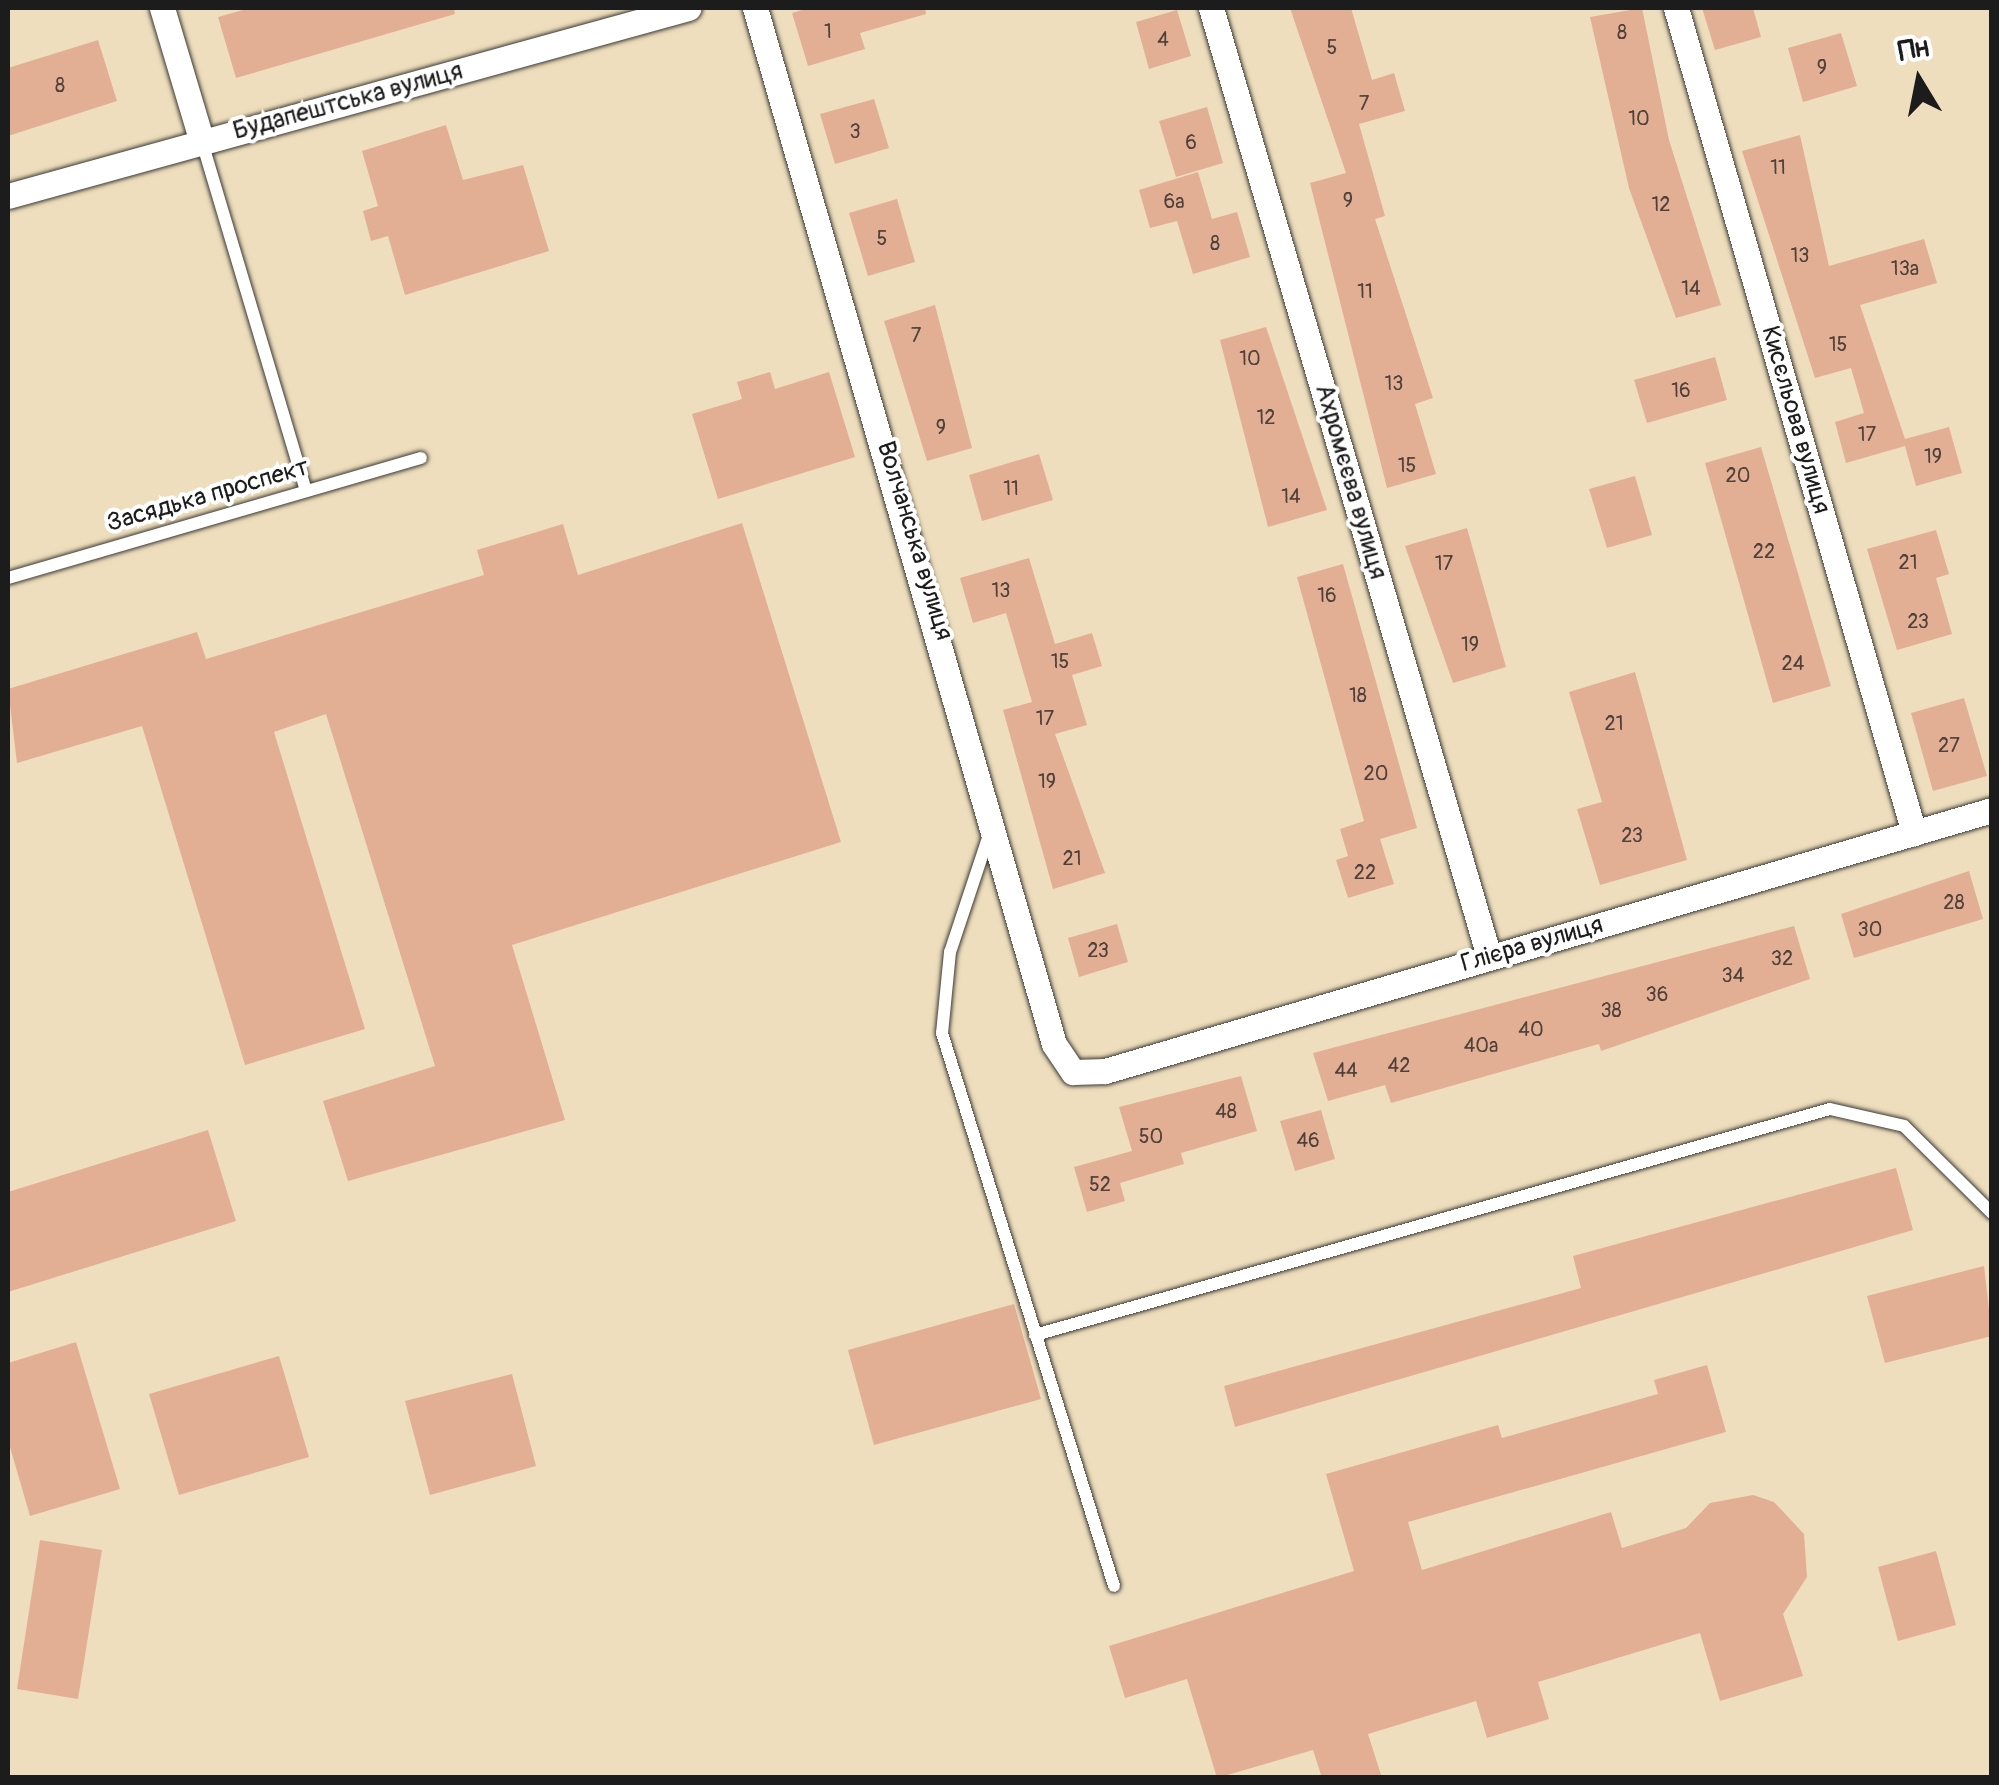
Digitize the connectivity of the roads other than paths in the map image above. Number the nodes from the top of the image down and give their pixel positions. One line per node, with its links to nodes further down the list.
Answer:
1 (162, 8): 6 (street)
2 (688, 8): 6 (street, Будапештська вулиця)
3 (755, 8): 12 (street, Волчанська вулиця)
4 (1211, 8): 14 (street, Ахромєєва вулиця)
5 (1676, 8): 13 (street, Кисєльова вулиця)
6 (202, 142): 7 (street, Будапештська вулиця); 9 (lane)
7 (8, 196)
8 (421, 458): 9 (lane, Засядька проспект)
9 (306, 491): 10 (lane, Засядька проспект)
10 (8, 578)
11 (1992, 810): 13 (street, Глієра вулиця)
12 (995, 816): 15 (street, Волчанська вулиця); 17 (lane)
13 (1914, 832): 14 (street, Глієра вулиця)
14 (1488, 957): 15 (street, Глієра вулиця)
15 (1072, 1072)
16 (1992, 1213): 17 (lane)
17 (1035, 1335): 18 (lane)
18 (1114, 1586)

